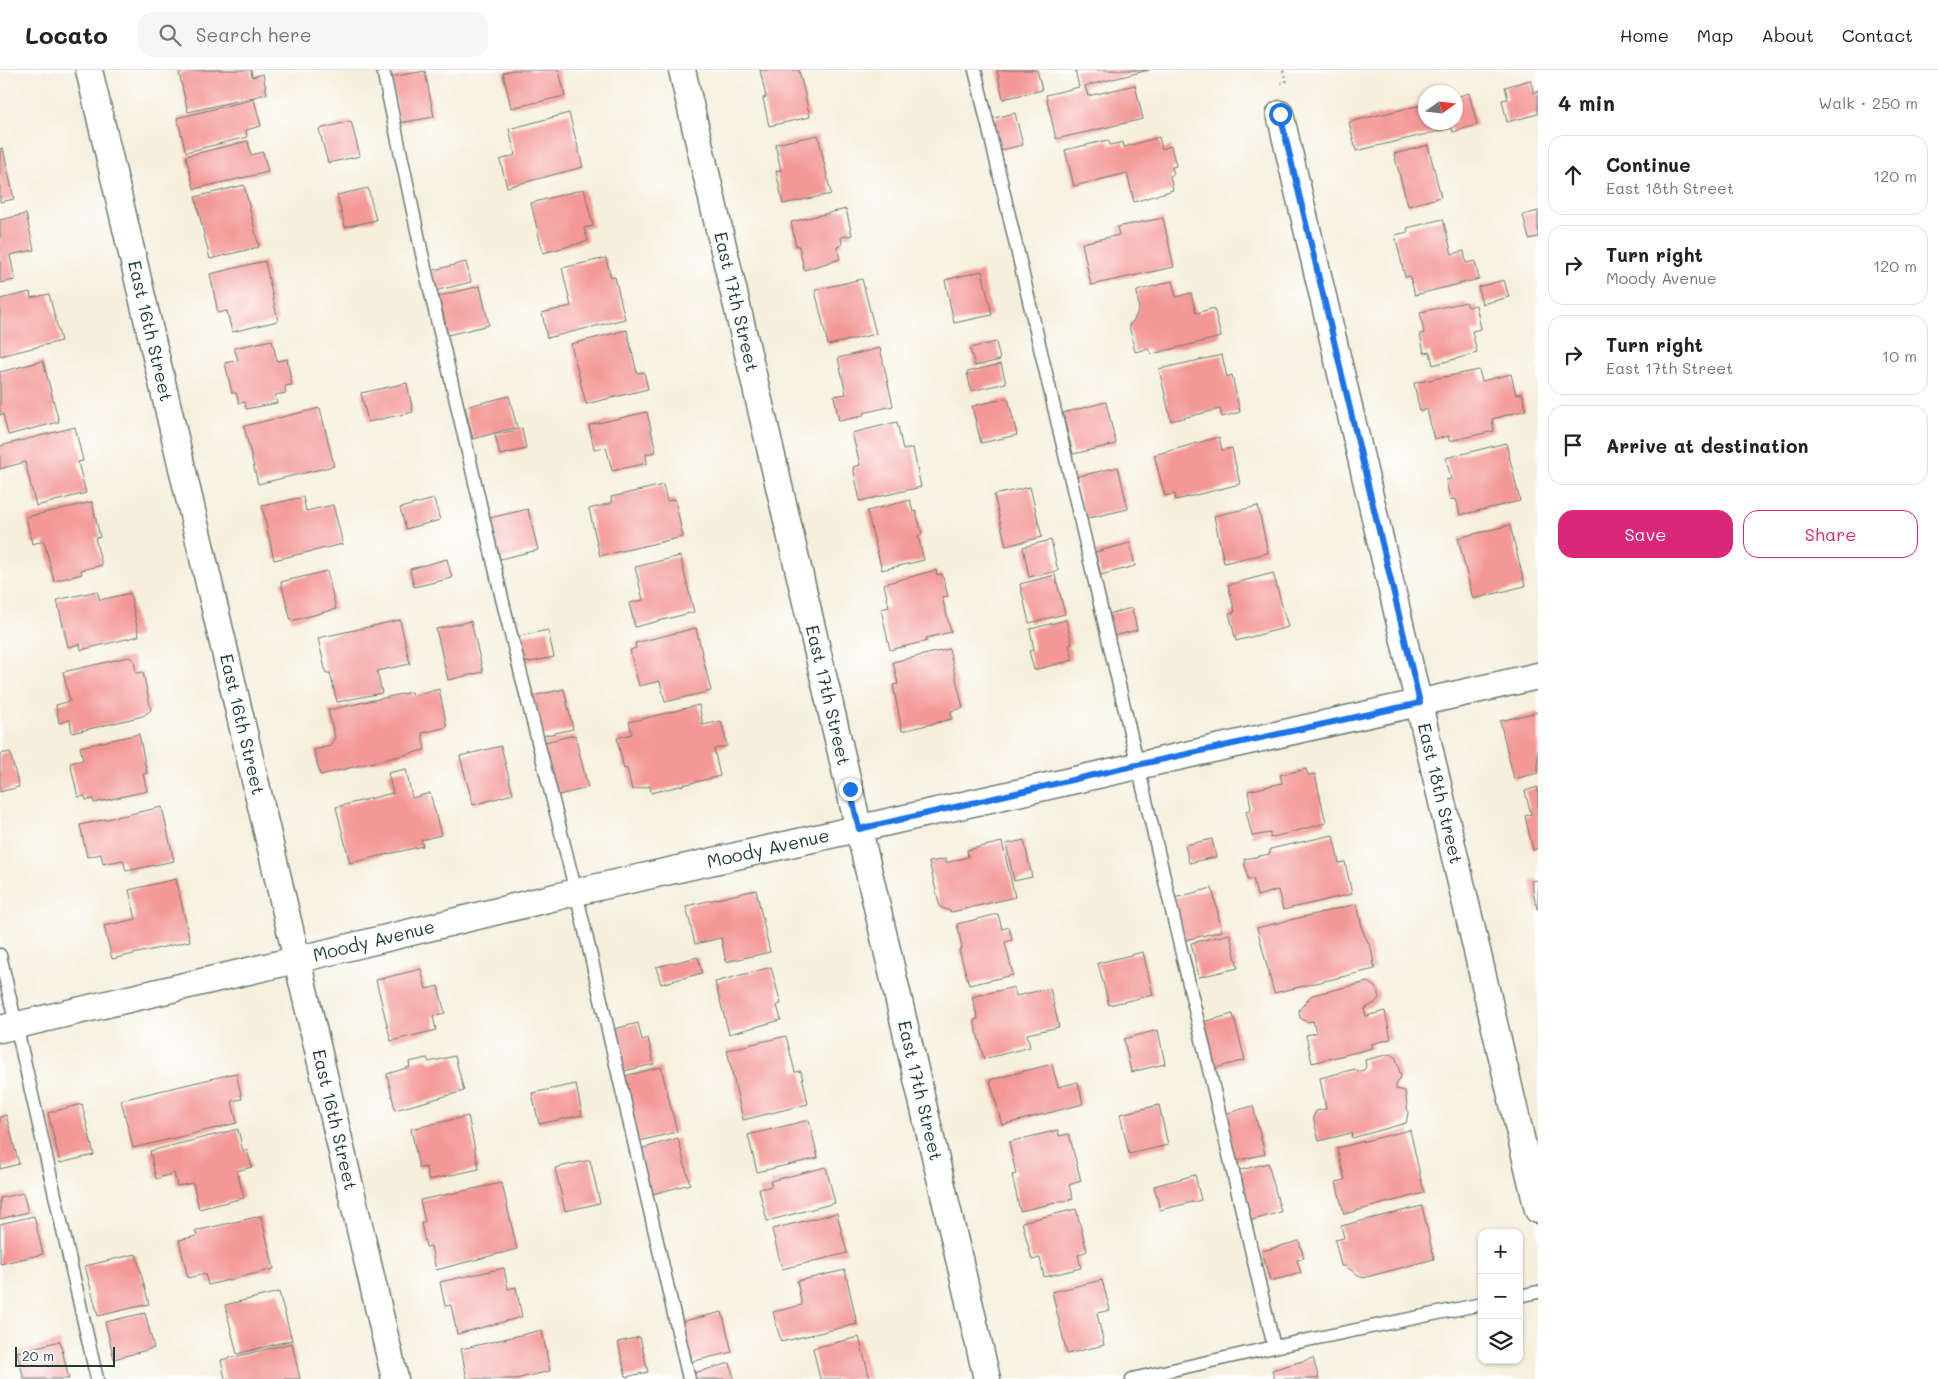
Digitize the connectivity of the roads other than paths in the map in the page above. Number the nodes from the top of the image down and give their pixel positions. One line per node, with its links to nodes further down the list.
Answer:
1 (89, 70): 12 (street, East 16th Street)
2 (382, 70): 10 (lane)
3 (682, 70): 9 (street, East 17th Street)
4 (975, 70): 8 (lane)
5 (1280, 114): 7 (street, East 18th Street)
6 (1538, 676): 7 (street, Moody Avenue)
7 (1420, 703): 8 (street, Moody Avenue); 14 (street, East 18th Street)
8 (1137, 765): 9 (street, Moody Avenue); 18 (lane)
9 (859, 829): 10 (street, Moody Avenue); 22 (street, East 17th Street)
10 (576, 892): 12 (street, Moody Avenue); 21 (lane)
11 (0, 955): 13 (lane)
12 (296, 960): 13 (street, Moody Avenue); 20 (street, East 16th Street)
13 (8, 1027): 19 (lane)
14 (1538, 1210)
15 (1538, 1292): 16 (lane)
16 (1523, 1295)
17 (1478, 1305): 18 (lane)
18 (1274, 1347): 23 (lane)
19 (97, 1379)
20 (395, 1379)
21 (689, 1379)
22 (987, 1379)
23 (1132, 1379)

